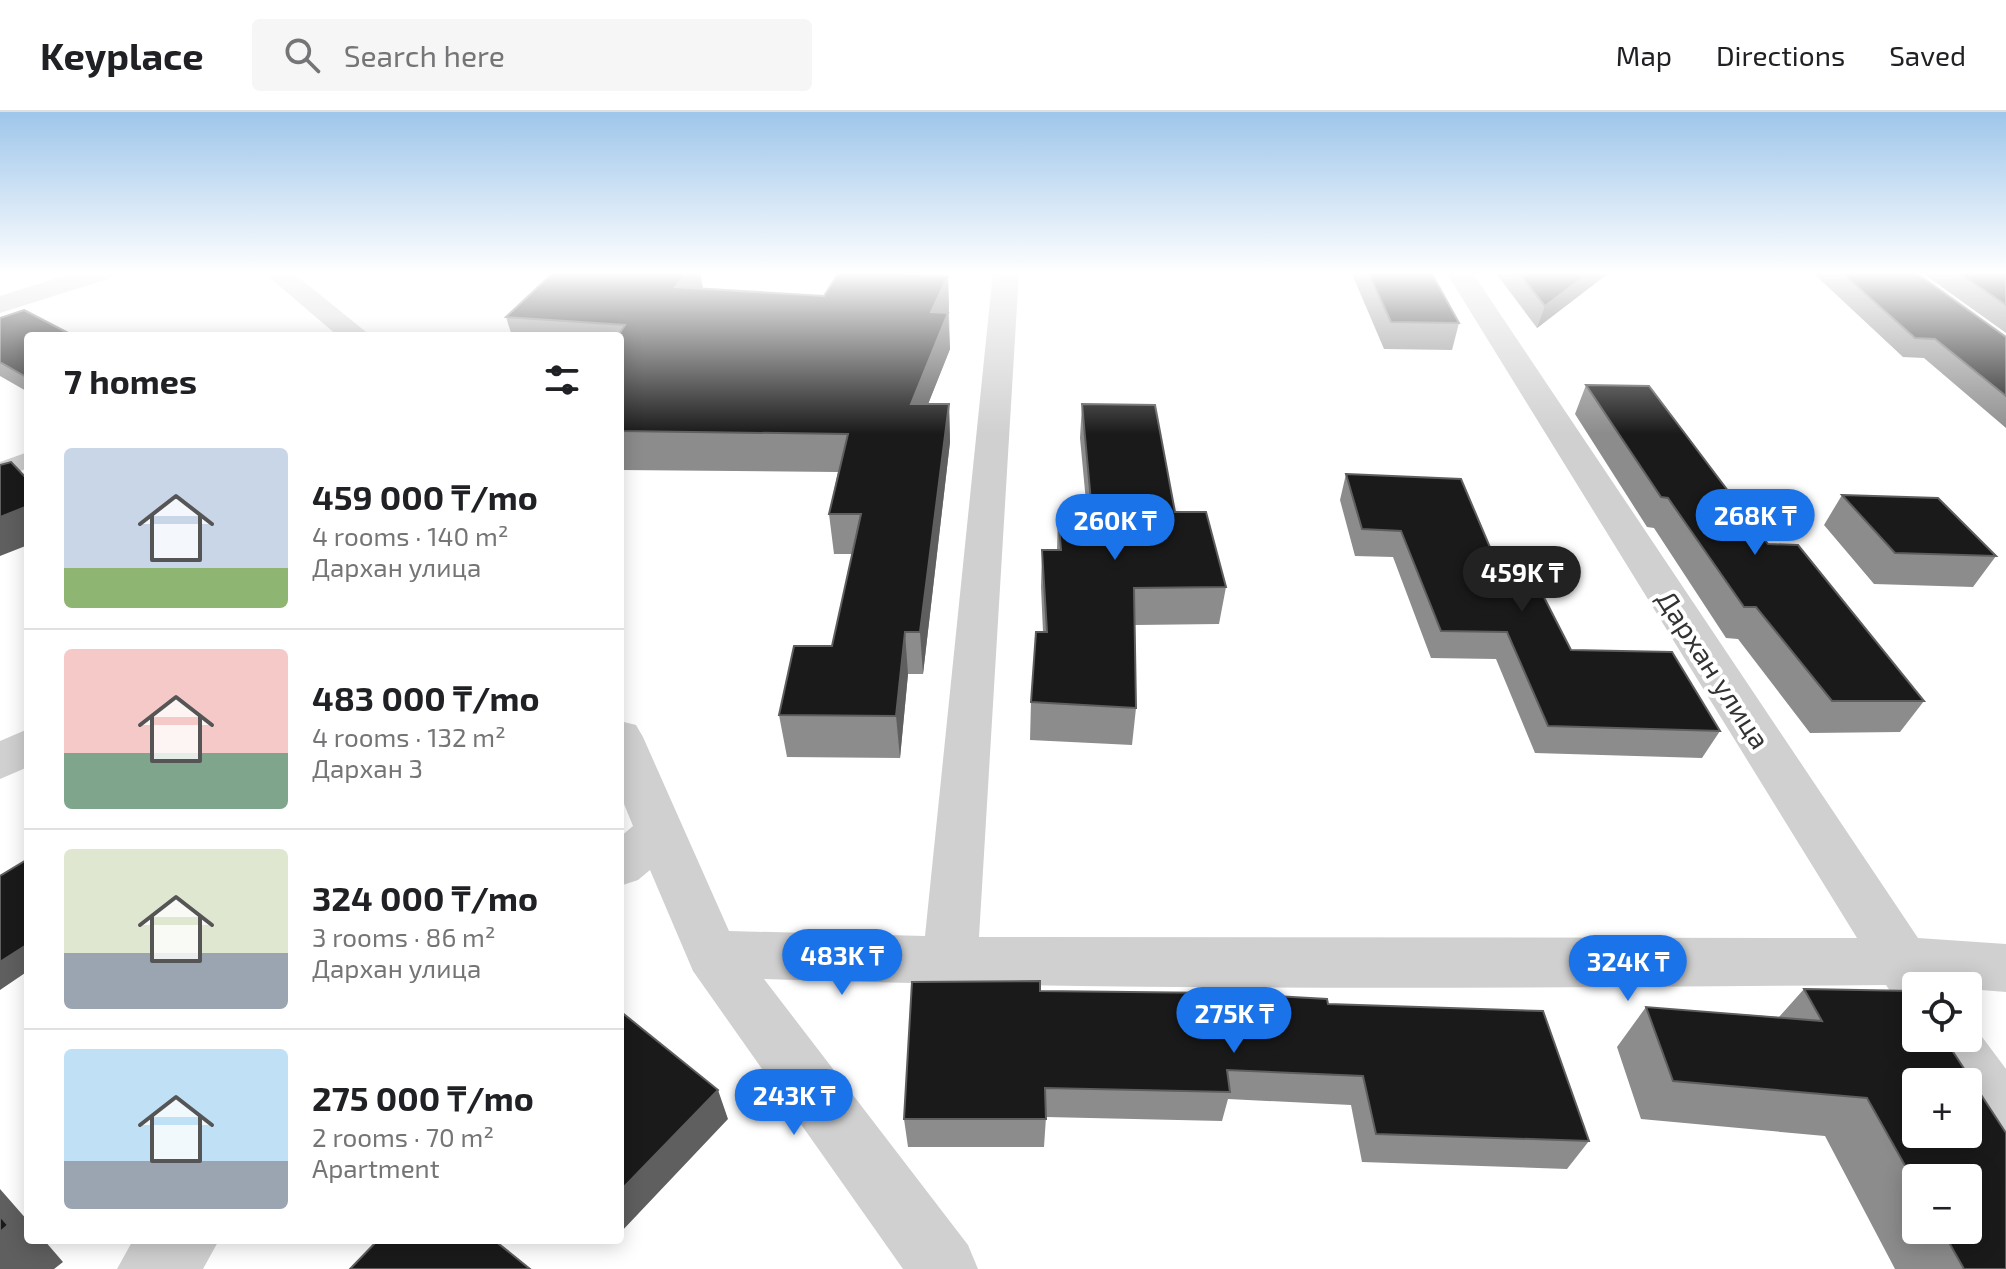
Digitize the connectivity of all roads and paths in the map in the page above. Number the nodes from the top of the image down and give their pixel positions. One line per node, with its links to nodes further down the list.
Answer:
1 (1002, 326): 11 (street)
2 (1494, 326): 13 (street, Дархан улица)
3 (24, 461): 4 (lane)
4 (0, 471)
5 (624, 746): 8 (street)
6 (24, 748): 7 (street)
7 (0, 762)
8 (660, 832): 9 (street); 10 (street)
9 (624, 863)
10 (712, 954): 11 (street); 20 (street)
11 (950, 962): 15 (street)
12 (2006, 968): 14 (street)
13 (1909, 972)
14 (1929, 972)
15 (1902, 973)
16 (1960, 1052): 17 (street)
17 (2006, 1122)
18 (180, 1244): 19 (street)
19 (151, 1269)
20 (944, 1269)

